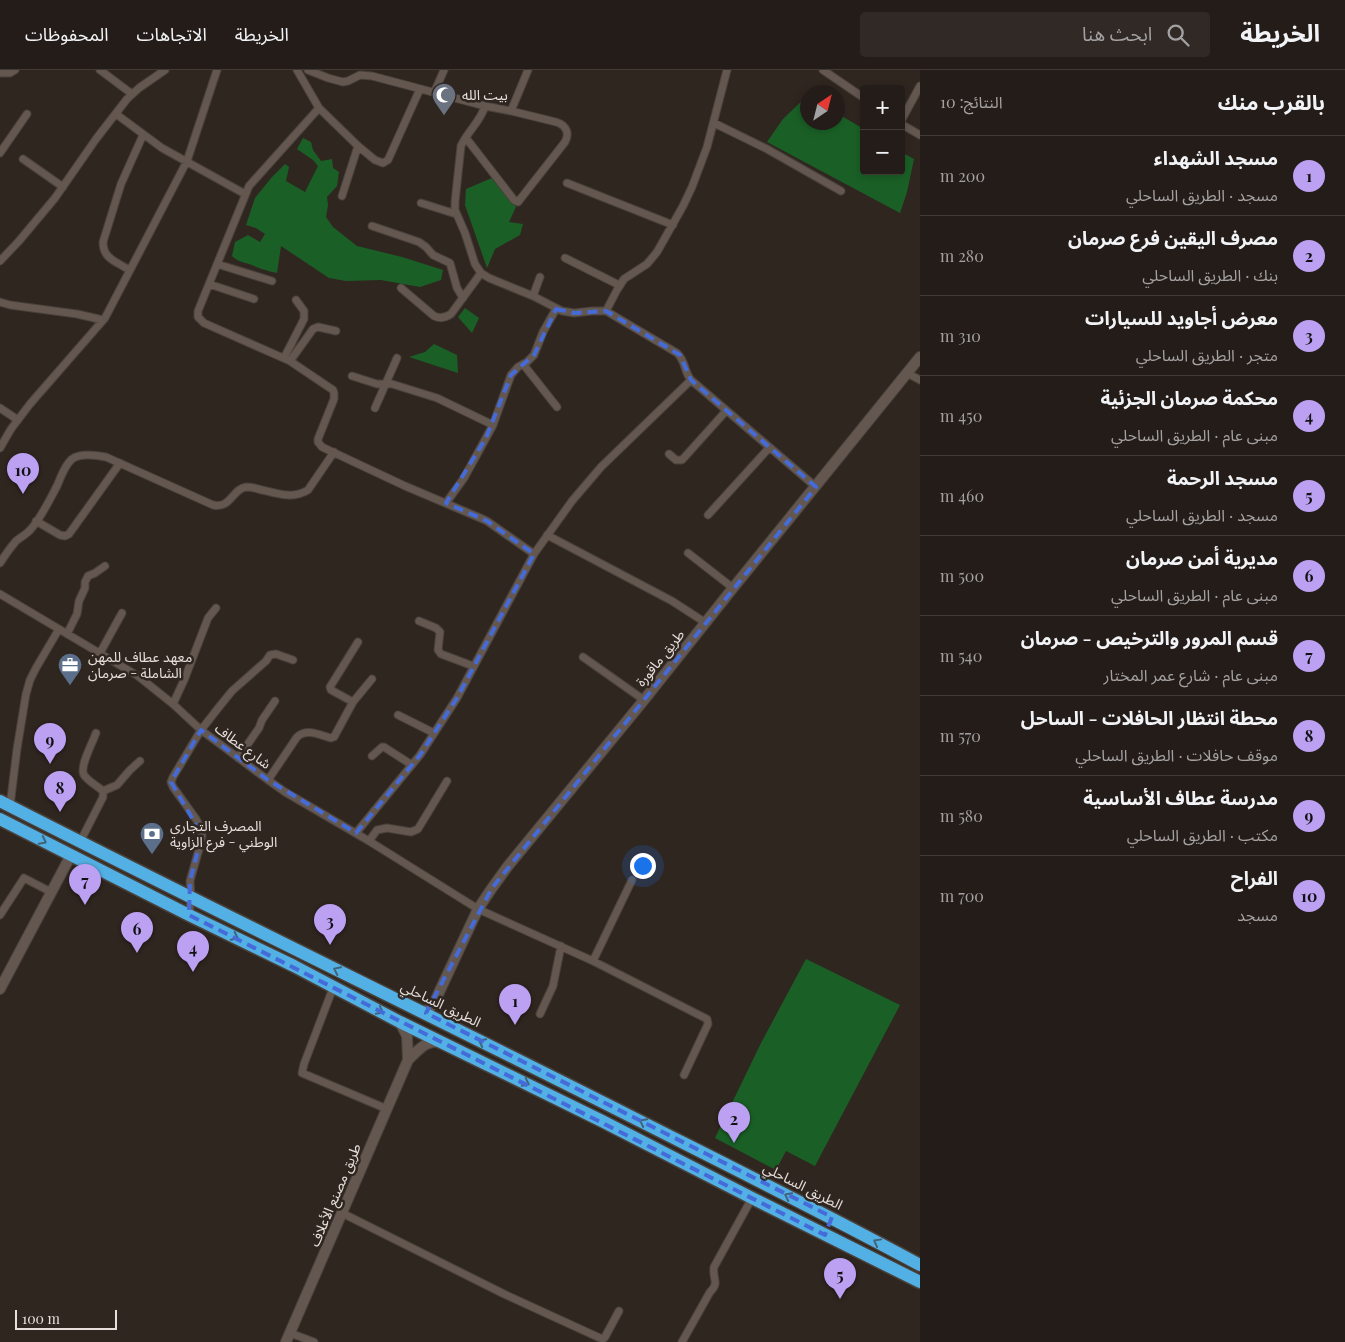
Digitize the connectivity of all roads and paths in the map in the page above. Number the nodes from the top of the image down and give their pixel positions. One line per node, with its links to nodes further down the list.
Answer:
1 (15, 70): 11 (street)
2 (100, 70): 16 (street)
3 (165, 70): 16 (street)
4 (217, 70): 32 (street)
5 (297, 70): 19 (street)
6 (308, 70): 12 (street)
7 (444, 70): 15 (street)
8 (528, 70): 20 (street)
9 (727, 70): 24 (street)
10 (823, 70): 17 (street)
11 (0, 73)
12 (372, 73): 14 (street)
13 (920, 86): 23 (street)
14 (420, 90): 15 (street); 29 (street)
15 (434, 93): 18 (street)
16 (132, 94): 22 (street)
17 (860, 95)
18 (486, 106): 20 (street); 28 (street)
19 (319, 108): 29 (street); 36 (street)
20 (511, 111): 28 (street)
21 (27, 114): 30 (street)
22 (116, 114): 26 (street); 34 (street)
23 (905, 114)
24 (714, 123): 35 (street); 40 (street)
25 (905, 125): 27 (street)
26 (143, 135): 32 (street); 45 (street)
27 (920, 135)
28 (466, 138): 39 (street)
29 (358, 146): 37 (street)
30 (0, 154)
31 (23, 159): 34 (street)
32 (187, 161): 36 (street); 45 (street)
33 (567, 183): 40 (street)
34 (63, 188): 43 (street)
35 (842, 191)
36 (245, 194): 44 (street)
37 (342, 196)
38 (421, 203): 39 (street)
39 (456, 214): 46 (street)
40 (673, 225): 50 (street)
41 (372, 226): 53 (street)
42 (565, 258): 50 (street)
43 (0, 261)
44 (217, 264): 48 (street); 49 (street)
45 (129, 270): 59 (street)
46 (481, 273): 52 (street); 53 (street)
47 (540, 276): 52 (street)
48 (272, 280)
49 (209, 284): 54 (street); 63 (street)
50 (620, 285): 58 (street)
51 (401, 288): 53 (street)
52 (533, 296): 57 (street)
53 (463, 298)
54 (254, 299)
55 (296, 300): 63 (street)
56 (0, 302): 59 (street)
57 (556, 309): 58 (street); 64 (street)
58 (606, 311): 67 (street)
59 (103, 320): 74 (street)
60 (336, 331): 63 (street)
61 (920, 357): 65 (street, طريق ماقورة)
62 (397, 358): 69 (street)
63 (287, 360): 78 (street)
64 (523, 364): 70 (street); 75 (street)
65 (907, 373): 68 (street); 81 (street, طريق ماقورة)
66 (352, 376): 69 (street)
67 (690, 380): 73 (street); 85 (street)
68 (920, 380)
69 (386, 383): 72 (street); 75 (street)
70 (557, 407)
71 (0, 408): 74 (street)
72 (375, 408)
73 (726, 411): 77 (street); 79 (street)
74 (18, 420): 76 (street)
75 (493, 425): 82 (street)
76 (0, 448)
77 (769, 448): 81 (street); 83 (street)
78 (334, 452): 80 (street); 82 (street)
79 (669, 454)
80 (120, 463): 84 (street); 84 (street)
81 (816, 487): 90 (street, طريق ماقورة)
82 (446, 503): 86 (street)
83 (708, 515)
84 (36, 522): 88 (street)
85 (547, 535): 86 (street); 95 (street)
86 (534, 554): 102 (street)
87 (688, 554): 90 (street)
88 (0, 563)
89 (105, 566): 97 (street)
90 (732, 588): 95 (street, طريق ماقورة)
91 (0, 594): 96 (street, شارع عطاف)
92 (216, 608): 107 (street)
93 (122, 614): 99 (street)
94 (419, 621): 102 (street)
95 (706, 623): 104 (street, طريق ماقورة)
96 (59, 629): 97 (street, شارع عطاف); 119 (street)
97 (67, 634): 99 (street, شارع عطاف)
98 (358, 642): 106 (street)
99 (100, 653): 107 (street, شارع عطاف)
100 (583, 657): 104 (street)
101 (293, 660): 109 (street)
102 (473, 666): 111 (street)
103 (372, 679): 106 (street)
104 (644, 700): 128 (street, طريق ماقورة)
105 (275, 701): 113 (street)
106 (353, 702): 116 (street)
107 (173, 704): 109 (street, شارع عطاف)
108 (398, 715): 111 (street)
109 (201, 730): 113 (street, شارع عطاف); 127 (street)
110 (96, 733): 118 (street)
111 (434, 733): 115 (street)
112 (372, 756): 115 (street)
113 (238, 758): 116 (street, شارع عطاف)
114 (140, 761): 118 (street)
115 (412, 765): 121 (street)
116 (268, 780): 121 (street, شارع عطاف)
117 (447, 781): 122 (street)
118 (103, 791): 123 (street)
119 (5, 804): 123 (highway, الطريق الساحلي)
120 (0, 818): 124 (highway, one-way to 124)
121 (356, 834): 122 (street, شارع عطاف)
122 (369, 841): 128 (street, شارع عطاف)
123 (80, 842): 127 (highway, الطريق الساحلي)
124 (71, 855): 126 (street); 130 (highway)
125 (632, 880): 132 (street)
126 (51, 892): 129 (street); 133 (street)
127 (191, 898): 130 (street); 136 (highway, الطريق الساحلي, one-way to 127)
128 (478, 909): 131 (street, شارع عطاف); 135 (street, طريق ماقورة)
129 (0, 915)
130 (189, 915): 134 (highway, one-way to 134)
131 (561, 946): 132 (street, شارع عطاف); 137 (street)
132 (593, 961): 142 (street, شارع عطاف)
133 (0, 988)
134 (333, 988): 138 (highway, one-way to 138); 143 (street)
135 (442, 989): 136 (street, طريق ماقورة); 139 (street, طريق ماقورة)
136 (422, 1011): 139 (highway, الطريق الساحلي)
137 (540, 1014)
138 (400, 1022): 140 (highway); 141 (street, طريق مصنع الأعلاف)
139 (444, 1022): 146 (highway, الطريق الساحلي, one-way to 139)
140 (444, 1043): 141 (street, طريق مصنع الأعلاف); 144 (highway, one-way to 144)
141 (408, 1060): 143 (street, طريق مصنع الأعلاف)
142 (684, 1075)
143 (387, 1109): 145 (street, طريق مصنع الأعلاف)
144 (752, 1198): 147 (highway); 153 (street)
145 (342, 1213): 150 (street); 151 (street, طريق مصنع الأعلاف)
146 (832, 1218): 147 (highway); 148 (highway, الطريق الساحلي, one-way to 146)
147 (826, 1235): 149 (highway)
148 (920, 1265)
149 (920, 1282)
150 (619, 1311)
151 (288, 1338): 152 (street)
152 (314, 1342)
153 (682, 1342)

